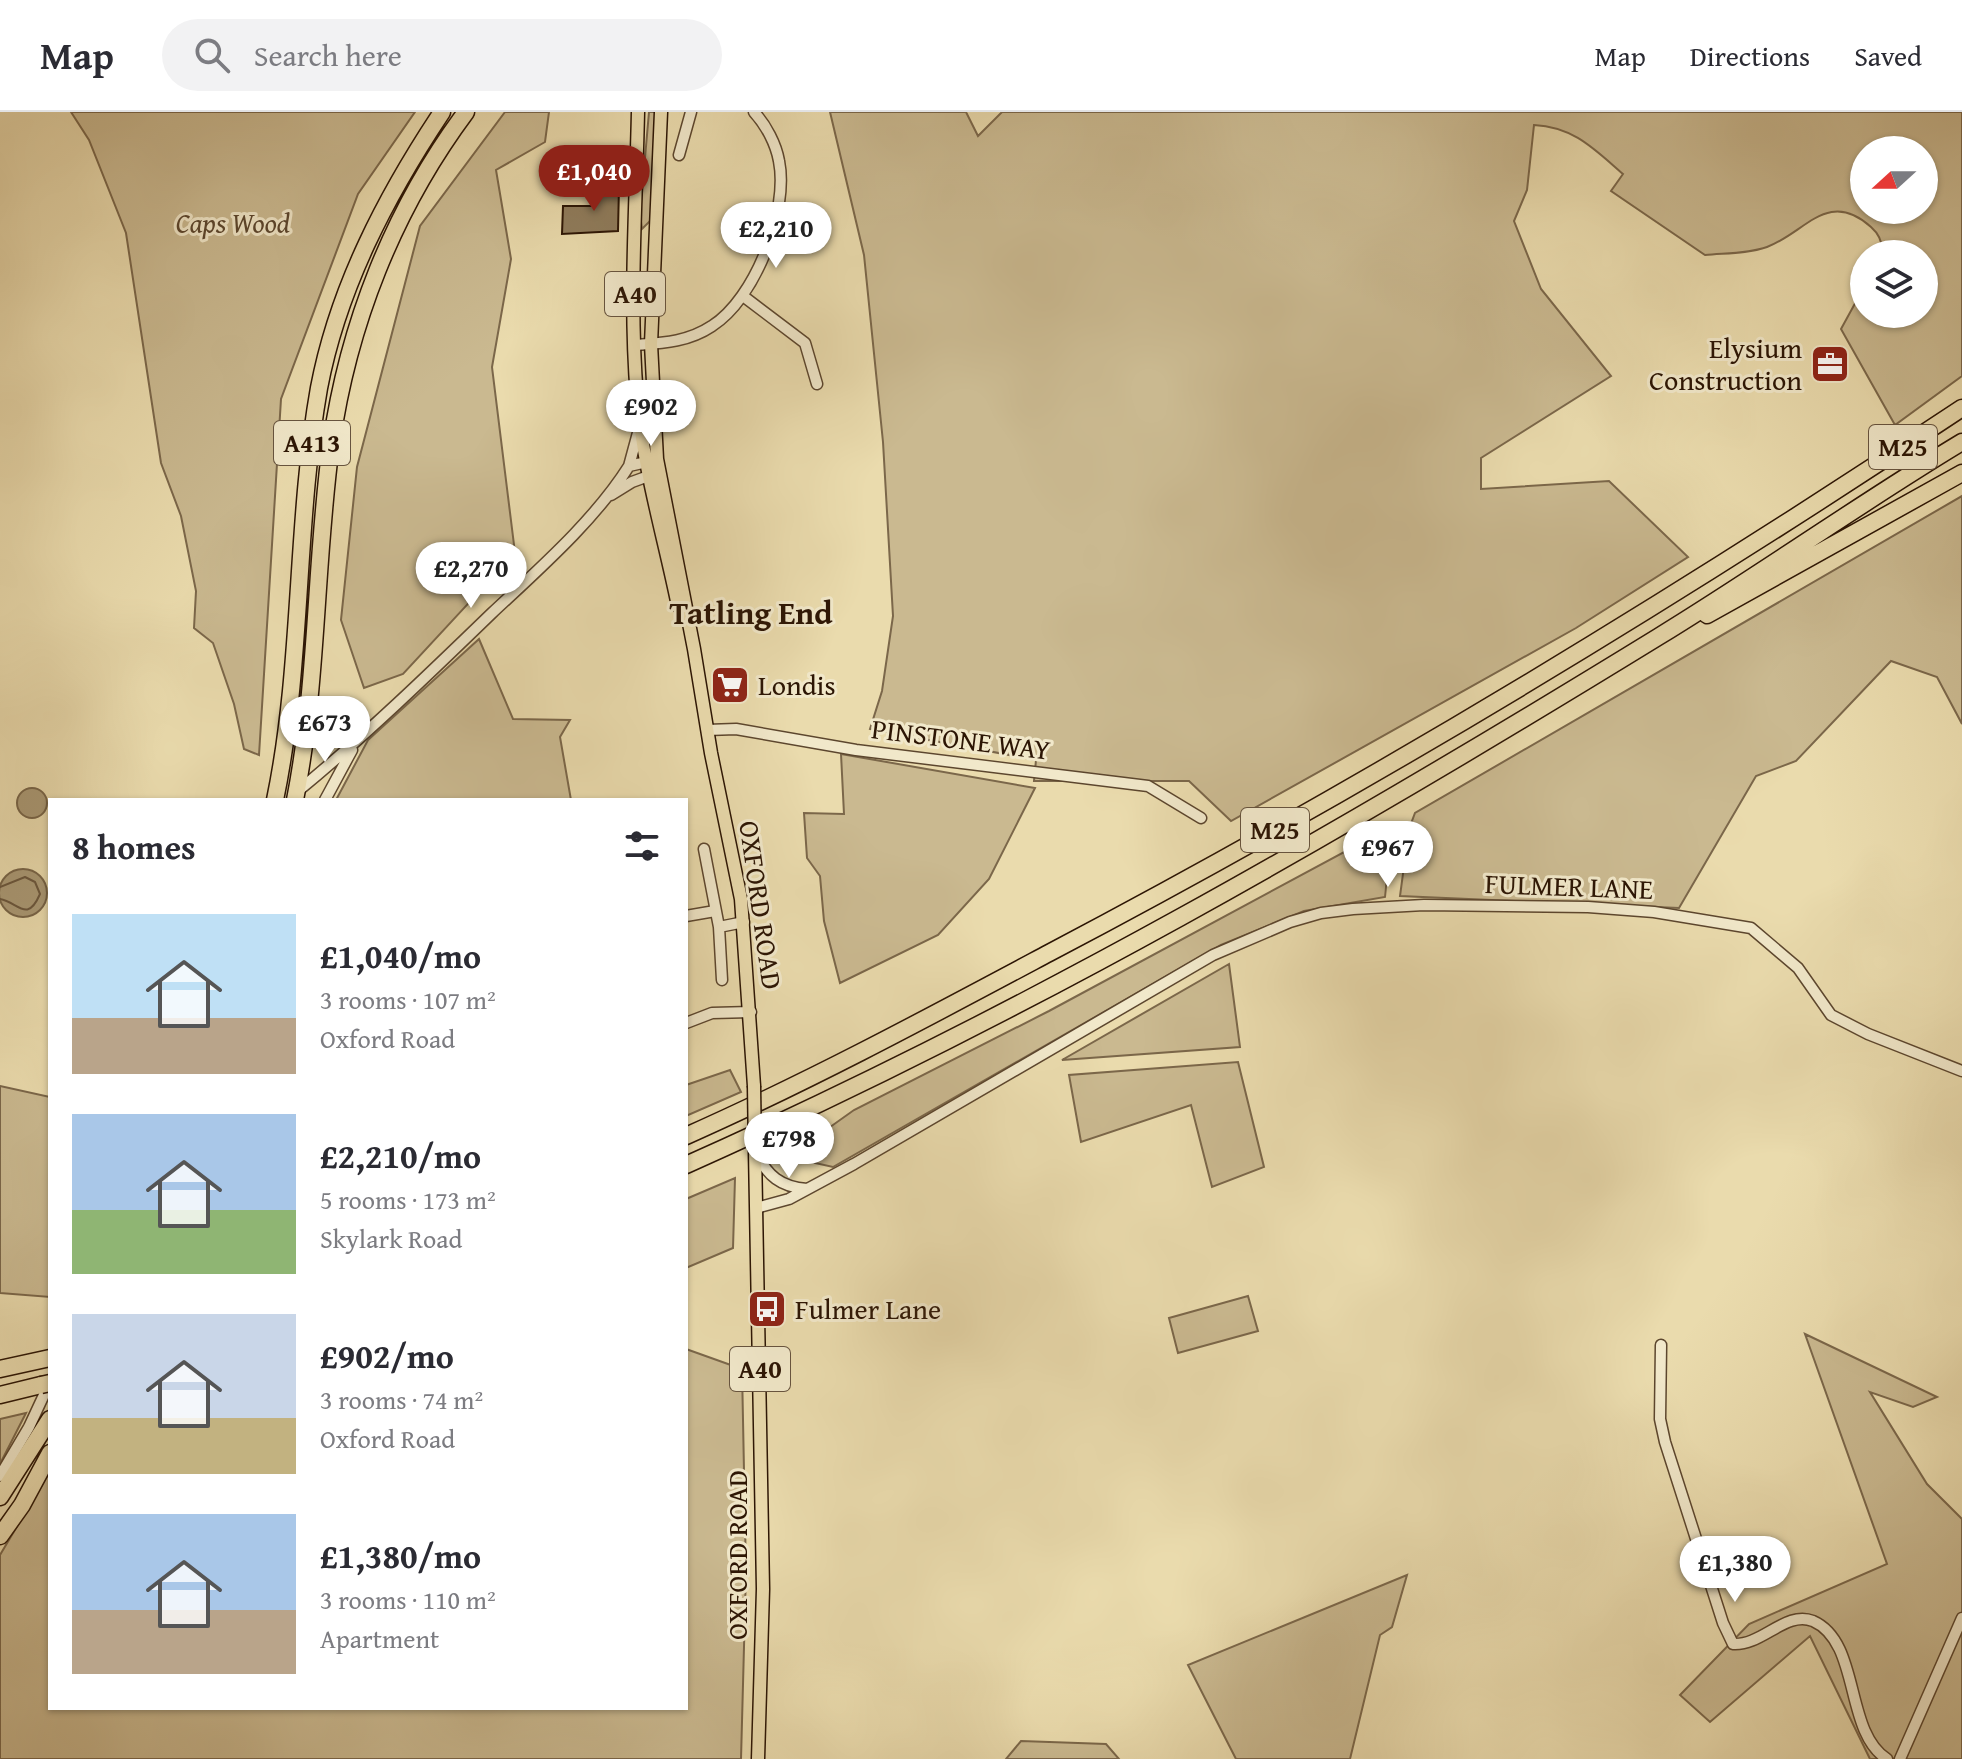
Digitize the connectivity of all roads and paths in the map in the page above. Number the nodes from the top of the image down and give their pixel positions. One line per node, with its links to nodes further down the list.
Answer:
1 (442, 112): 26 (highway, A413)
2 (466, 112): 25 (highway, A413)
3 (638, 112): 9 (main road, A40)
4 (661, 112): 8 (main road, OXFORD ROAD / A40)
5 (691, 112): 7 (street)
6 (754, 112): 10 (street)
7 (679, 155)
8 (654, 236): 9 (main road); 11 (main road, OXFORD ROAD / A40)
9 (636, 244): 12 (main road, A40)
10 (743, 296): 11 (street); 13 (street)
11 (651, 344): 12 (street); 17 (main road, OXFORD ROAD / A40)
12 (635, 345): 15 (main road, A40)
13 (817, 384)
14 (1962, 408): 38 (highway, M25)
15 (640, 422): 17 (main road, A40); 18 (street)
16 (1962, 442): 22 (highway, M25)
17 (652, 461): 18 (street); 20 (main road, OXFORD ROAD / A40)
18 (629, 466): 21 (street)
19 (1962, 473): 22 (highway, M25)
20 (655, 474): 21 (street); 23 (main road, OXFORD ROAD / A40)
21 (609, 496): 24 (street)
22 (1662, 635): 40 (highway, M25)
23 (707, 730): 28 (street, PINSTONE WAY); 32 (main road, OXFORD ROAD / A40)
24 (355, 745): 25 (street); 27 (street)
25 (293, 797)
26 (275, 798)
27 (326, 798)
28 (1201, 818)
29 (704, 849): 30 (street)
30 (715, 911): 31 (street); 33 (street)
31 (688, 916)
32 (744, 922): 33 (street); 35 (main road, OXFORD ROAD / A40)
33 (719, 927): 34 (street)
34 (722, 980)
35 (751, 1012): 36 (street); 39 (main road, OXFORD ROAD / A40, bridge)
36 (688, 1022)
37 (1962, 1071): 41 (street, FULMER LANE)
38 (688, 1135)
39 (755, 1151): 41 (street); 42 (main road, OXFORD ROAD / A40)
40 (688, 1164)
41 (809, 1189): 42 (street, FULMER LANE)
42 (756, 1208): 54 (main road, OXFORD ROAD / A40)
43 (1661, 1345): 55 (street)
44 (48, 1358): 45 (highway)
45 (0, 1369)
46 (47, 1383): 47 (highway); 50 (street)
47 (0, 1395)
48 (48, 1422): 51 (highway)
49 (48, 1457): 52 (highway)
50 (0, 1476)
51 (0, 1497)
52 (0, 1536)
53 (1962, 1618): 56 (street)
54 (758, 1759)
55 (1887, 1759)
56 (1900, 1759)

